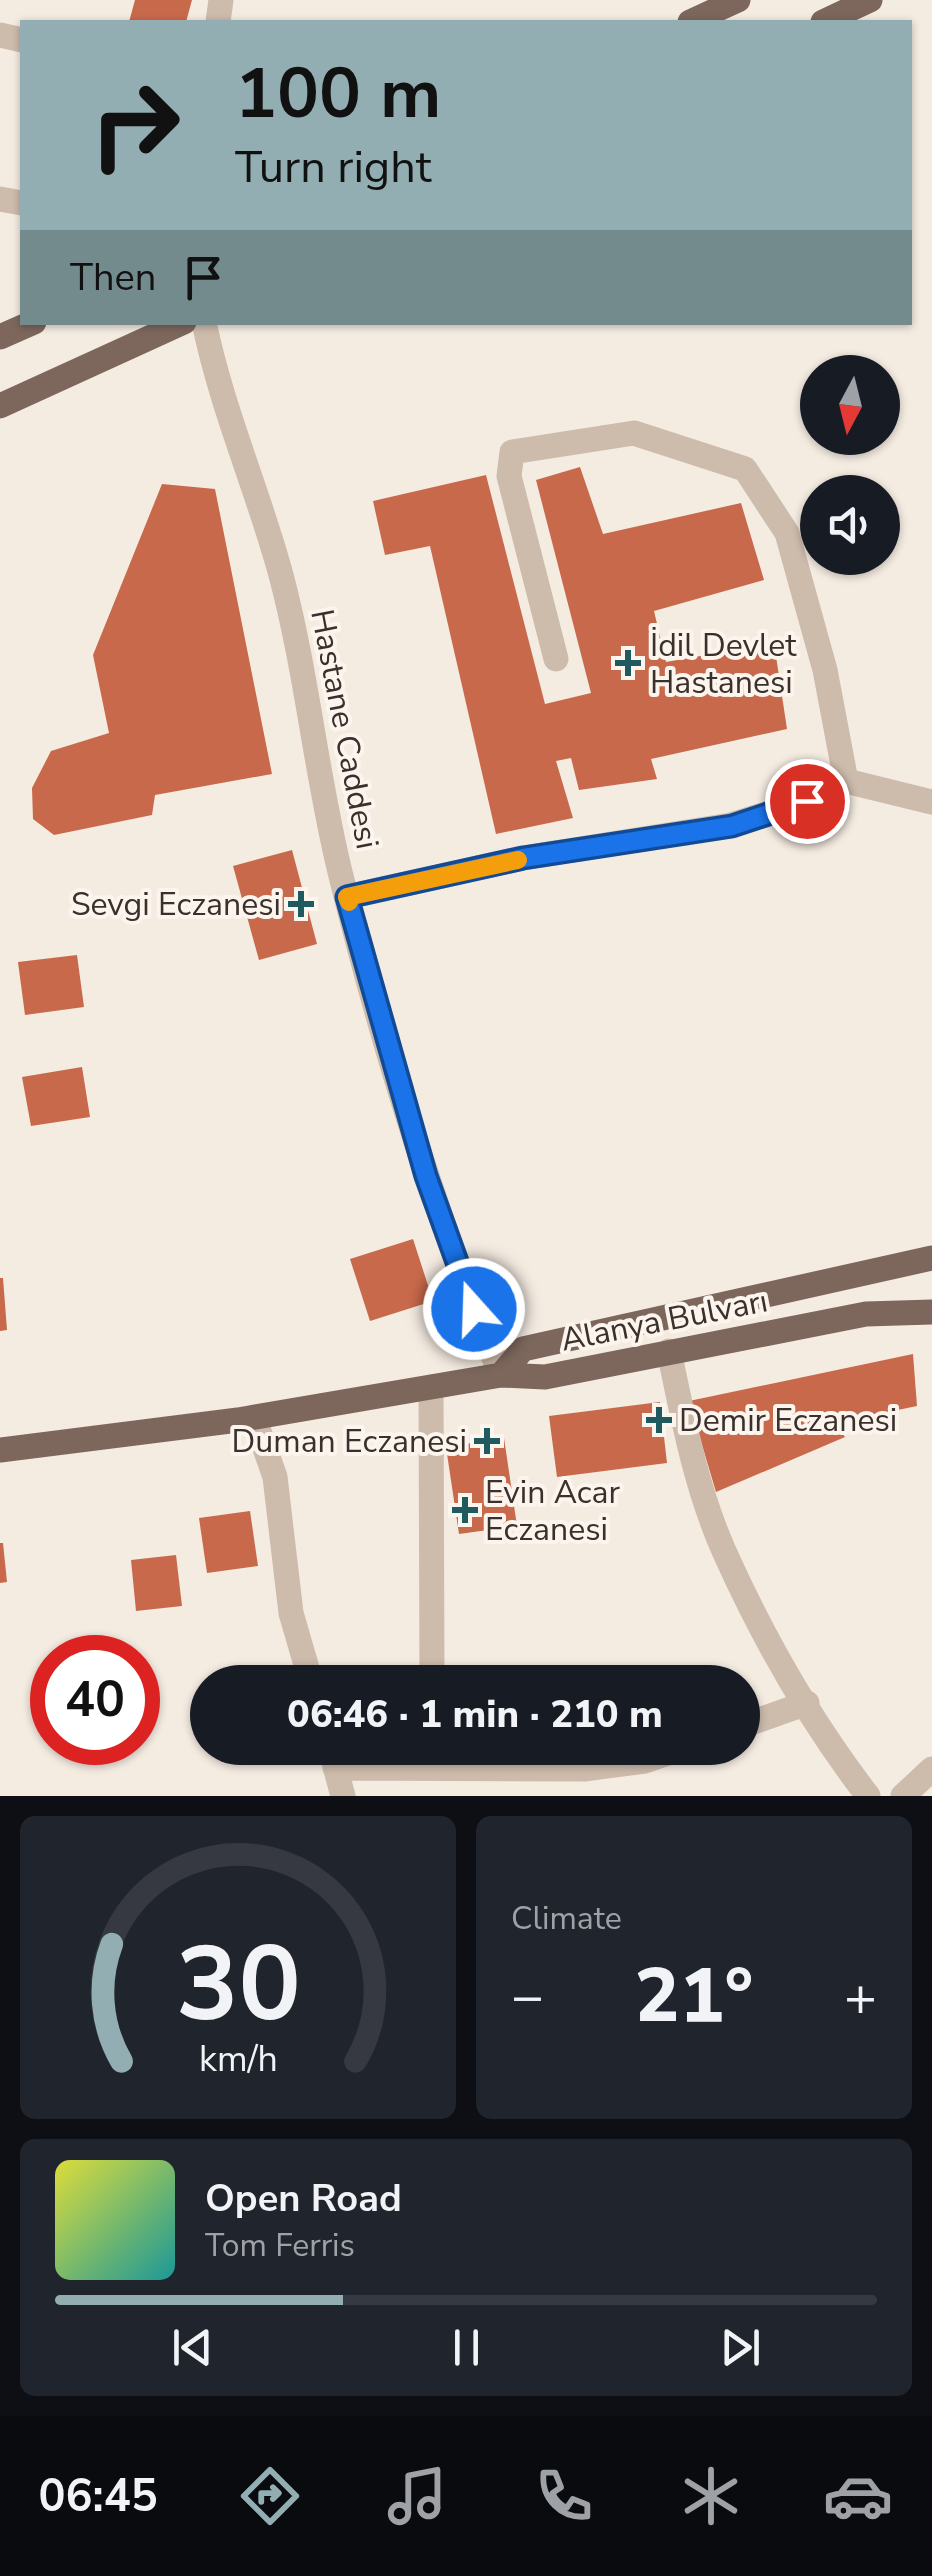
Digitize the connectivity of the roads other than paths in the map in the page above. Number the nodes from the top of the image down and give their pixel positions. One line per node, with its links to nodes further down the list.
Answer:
1 (738, 0): 3 (main road)
2 (870, 0): 4 (main road)
3 (700, 12)
4 (826, 20)
5 (27, 325): 8 (main road)
6 (177, 325): 9 (main road)
7 (205, 325): 13 (street, Hastane Caddesi)
8 (0, 337)
9 (0, 406)
10 (556, 659): 11 (street)
11 (846, 782): 12 (street); 13 (street)
12 (932, 802)
13 (347, 897): 17 (street, Hastane Caddesi)
14 (932, 1258): 17 (main road, Alanya Bulvarı)
15 (932, 1312): 16 (main road, Alanya Bulvarı)
16 (669, 1351): 17 (main road, Alanya Bulvarı); 23 (street)
17 (501, 1376): 18 (main road)
18 (431, 1387): 19 (main road); 22 (street)
19 (254, 1417): 20 (main road); 21 (street)
20 (0, 1450)
21 (306, 1665)
22 (432, 1665)
23 (806, 1703): 24 (street); 30 (street)
24 (760, 1720)
25 (334, 1765): 29 (street)
26 (529, 1765): 27 (street)
27 (614, 1765)
28 (932, 1769): 31 (street)
29 (343, 1796)
30 (868, 1796)
31 (903, 1796)

